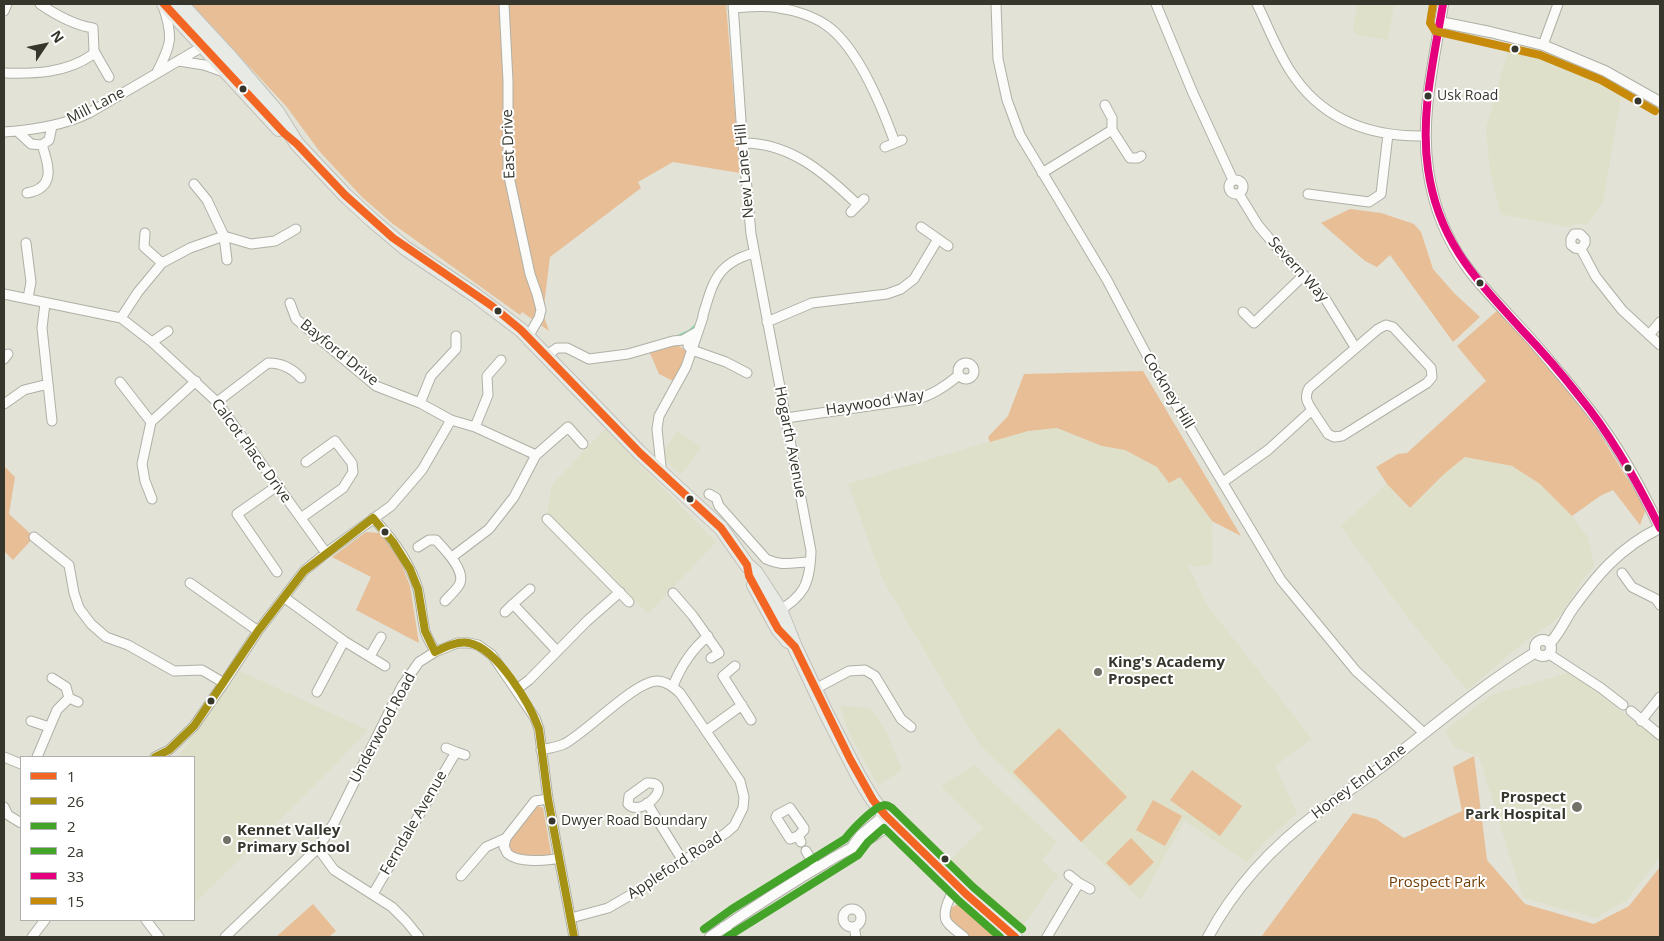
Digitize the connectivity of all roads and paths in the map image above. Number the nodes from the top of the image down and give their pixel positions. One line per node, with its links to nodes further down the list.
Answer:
1 (7, 4): 12 (street)
2 (40, 4): 16 (street)
3 (163, 4): 14 (main road); 19 (street)
4 (181, 4): 14 (main road)
5 (504, 4): 64 (street, East Drive)
6 (996, 4): 35 (street, Cockney Hill)
7 (1156, 4): 51 (street, Severn Way)
8 (1257, 4): 28 (street)
9 (1443, 4): 13 (street)
10 (1558, 4): 15 (street)
11 (733, 6): 30 (street, New Lane Hill); 33 (street)
12 (4, 11)
13 (1440, 22): 15 (street); 29 (street)
14 (209, 43): 17 (street, Mill Lane); 20 (main road); 31 (main road)
15 (1542, 45): 22 (street)
16 (94, 50): 18 (street); 21 (street)
17 (178, 61): 19 (street, Mill Lane); 20 (street)
18 (4, 74)
19 (156, 74): 24 (street, Mill Lane)
20 (229, 74): 31 (main road)
21 (109, 77)
22 (1659, 99)
23 (1106, 105): 25 (street)
24 (52, 126): 26 (street, Mill Lane); 32 (street)
25 (1112, 130): 34 (street); 35 (street)
26 (17, 131): 27 (street, Mill Lane); 32 (street)
27 (4, 132)
28 (1388, 134): 29 (street); 38 (street)
29 (1425, 136): 98 (street)
30 (742, 143): 39 (street); 48 (street, New Lane Hill)
31 (297, 144): 64 (main road)
32 (42, 145): 37 (street)
33 (885, 147)
34 (1142, 156)
35 (1042, 173): 91 (street, Cockney Hill)
36 (194, 184): 43 (street)
37 (27, 193)
38 (1308, 194)
39 (851, 212)
40 (921, 227): 44 (street)
41 (296, 229): 43 (street)
42 (145, 233): 50 (street)
43 (224, 236): 49 (street); 50 (street)
44 (938, 239): 46 (street); 58 (street)
45 (26, 243): 53 (street)
46 (948, 246)
47 (1582, 249): 62 (street)
48 (754, 253): 58 (street, Hogarth Avenue); 61 (street)
49 (227, 260)
50 (162, 263): 57 (street)
51 (1304, 275): 56 (street); 68 (street, Severn Way)
52 (4, 294): 53 (street, Calcot Place Drive)
53 (28, 298): 54 (street, Calcot Place Drive)
54 (45, 303): 57 (street, Calcot Place Drive); 77 (street)
55 (290, 303): 79 (street, Bayford Drive)
56 (1243, 312)
57 (122, 318): 66 (street, Calcot Place Drive)
58 (767, 322): 82 (street, Hogarth Avenue)
59 (1660, 322): 62 (street)
60 (168, 331): 66 (street)
61 (697, 332): 65 (street); 69 (street)
62 (1649, 335): 67 (street)
63 (456, 336): 79 (street)
64 (528, 337): 70 (main road)
65 (683, 340): 69 (street); 70 (street)
66 (152, 342): 75 (street, Calcot Place Drive)
67 (1660, 345)
68 (1355, 347): 81 (street); 81 (street)
69 (692, 350): 72 (street); 90 (street)
70 (547, 355): 90 (main road)
71 (501, 360): 86 (street)
72 (747, 373)
73 (959, 375): 82 (street, Haywood Way)
74 (301, 378): 78 (street)
75 (196, 381): 78 (street, Calcot Place Drive); 85 (street)
76 (120, 382): 85 (street)
77 (48, 384): 80 (street); 84 (street)
78 (217, 402): 92 (street, Calcot Place Drive)
79 (420, 403): 83 (street, Bayford Drive)
80 (4, 404)
81 (1312, 410): 91 (street)
82 (786, 418): 103 (street, Hogarth Avenue)
83 (451, 420): 86 (street, Bayford Drive); 96 (street)
84 (52, 421)
85 (151, 422): 94 (street)
86 (475, 427): 88 (street, Bayford Drive)
87 (583, 444): 88 (street)
88 (536, 455): 102 (street)
89 (306, 462): 95 (street)
90 (660, 471): 116 (main road)
91 (1223, 482): 142 (street, Cockney Hill)
92 (277, 486): 95 (street, Calcot Place Drive); 104 (street)
93 (709, 494): 103 (street)
94 (152, 499)
95 (301, 518): 101 (street, Calcot Place Drive)
96 (373, 518): 101 (street); 123 (street)
97 (547, 519): 108 (street)
98 (1660, 528): 121 (street, Honey End Lane)
99 (34, 537): 129 (street)
100 (418, 547): 102 (street)
101 (326, 553): 110 (street)
102 (452, 557): 111 (street)
103 (810, 562): 116 (street, Hogarth Avenue)
104 (276, 572)
105 (1622, 573): 114 (street)
106 (190, 583): 117 (street)
107 (530, 588): 113 (street)
108 (620, 592): 112 (street); 122 (street)
109 (673, 593): 118 (street)
110 (285, 598): 117 (street); 120 (street)
111 (445, 601)
112 (629, 602)
113 (514, 604): 115 (street); 122 (street)
114 (1660, 605)
115 (505, 612)
116 (775, 613): 132 (main road)
117 (258, 631): 129 (street)
118 (708, 636): 125 (street); 130 (street)
119 (381, 637): 124 (street)
120 (344, 641): 124 (street); 133 (street)
121 (1550, 649): 138 (street); 142 (street, Honey End Lane)
122 (557, 651): 131 (street)
123 (435, 652): 131 (street, Underwood Road); 156 (street, Underwood Road)
124 (370, 656): 126 (street)
125 (711, 658)
126 (385, 666)
127 (735, 666): 135 (street)
128 (52, 678): 139 (street)
129 (224, 684): 147 (street)
130 (673, 686): 141 (street, Appleford Road); 145 (street)
131 (517, 689): 145 (street, Underwood Road)
132 (816, 689): 140 (street); 153 (main road)
133 (317, 692)
134 (1660, 697): 138 (street)
135 (742, 705): 136 (street); 141 (street)
136 (751, 720)
137 (31, 721): 139 (street)
138 (1641, 721): 143 (street)
139 (49, 727): 146 (street)
140 (911, 728)
141 (706, 731): 159 (street, Appleford Road)
142 (1424, 733): 183 (street, Honey End Lane)
143 (1660, 735)
144 (446, 748): 166 (street, Ferndale Avenue)
145 (542, 750): 150 (street, Underwood Road)
146 (37, 756)
147 (157, 756)
148 (4, 757): 149 (street)
149 (20, 764)
150 (548, 798): 155 (street); 158 (street, Underwood Road)
151 (647, 803): 159 (street)
152 (5, 814): 154 (street)
153 (889, 819): 160 (street); 165 (main road)
154 (20, 822)
155 (506, 838): 158 (street); 162 (street)
156 (318, 848): 166 (street); 175 (street, Underwood Road)
157 (806, 852): 160 (street)
158 (559, 858): 167 (street, Underwood Road)
159 (683, 861): 167 (street, Appleford Road)
160 (816, 868): 170 (street)
161 (1069, 875): 163 (street)
162 (461, 876)
163 (1079, 883): 164 (street); 182 (street)
164 (1090, 889)
165 (954, 890): 180 (street); 181 (main road)
166 (372, 894): 173 (street)
167 (570, 918): 176 (street, Underwood Road)
168 (45, 921): 174 (street)
169 (147, 921): 172 (street)
170 (724, 927): 177 (street); 178 (street)
171 (854, 927): 179 (street)
172 (157, 936)
173 (417, 936)
174 (32, 937)
175 (225, 937)
176 (574, 937)
177 (710, 937)
178 (732, 937)
179 (856, 937)
180 (964, 937)
181 (1015, 937)
182 (1047, 937)
183 (1208, 937)

